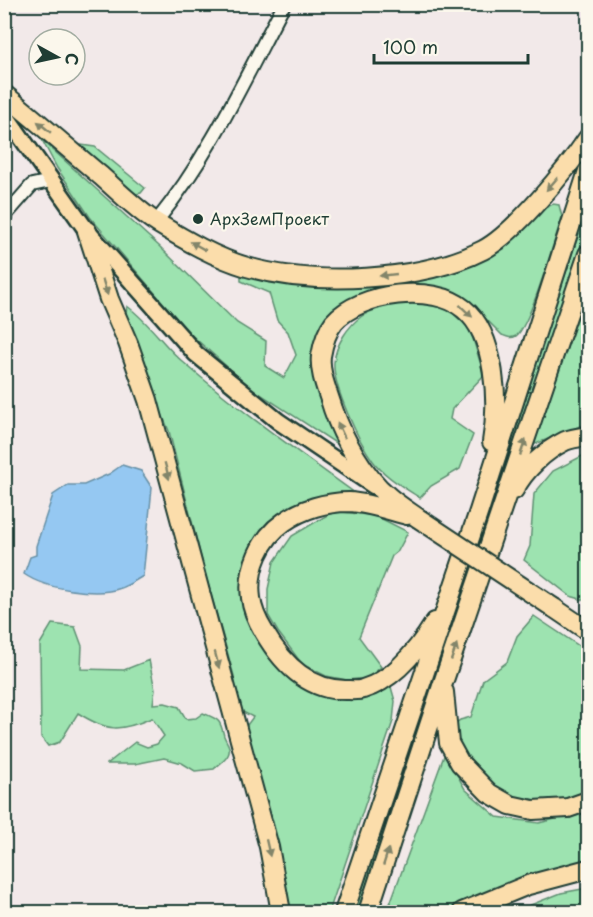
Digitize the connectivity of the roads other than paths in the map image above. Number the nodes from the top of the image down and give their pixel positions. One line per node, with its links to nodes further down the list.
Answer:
1 (285, 4): 8 (street)
2 (4, 94): 8 (highway, one-way to 2)
3 (4, 113): 6 (main road)
4 (588, 138): 8 (highway, one-way to 8)
5 (588, 171): 13 (highway)
6 (51, 181): 7 (street); 9 (main road)
7 (4, 217)
8 (156, 222)
9 (87, 231): 12 (main road); 23 (highway, one-way to 23)
10 (588, 254): 15 (highway, one-way to 10)
11 (588, 436): 15 (highway)
12 (386, 495): 13 (highway, one-way to 13); 14 (highway)
13 (479, 512): 16 (highway)
14 (418, 518): 16 (highway); 17 (highway, bridge)
15 (498, 520): 20 (highway, one-way to 15)
16 (451, 594): 24 (highway)
17 (554, 608): 18 (highway); 19 (highway)
18 (588, 617)
19 (588, 631)
20 (443, 683): 21 (highway); 25 (highway, one-way to 20)
21 (588, 801)
22 (588, 869): 26 (highway)
23 (281, 912)
24 (344, 912)
25 (368, 912)
26 (462, 912)

